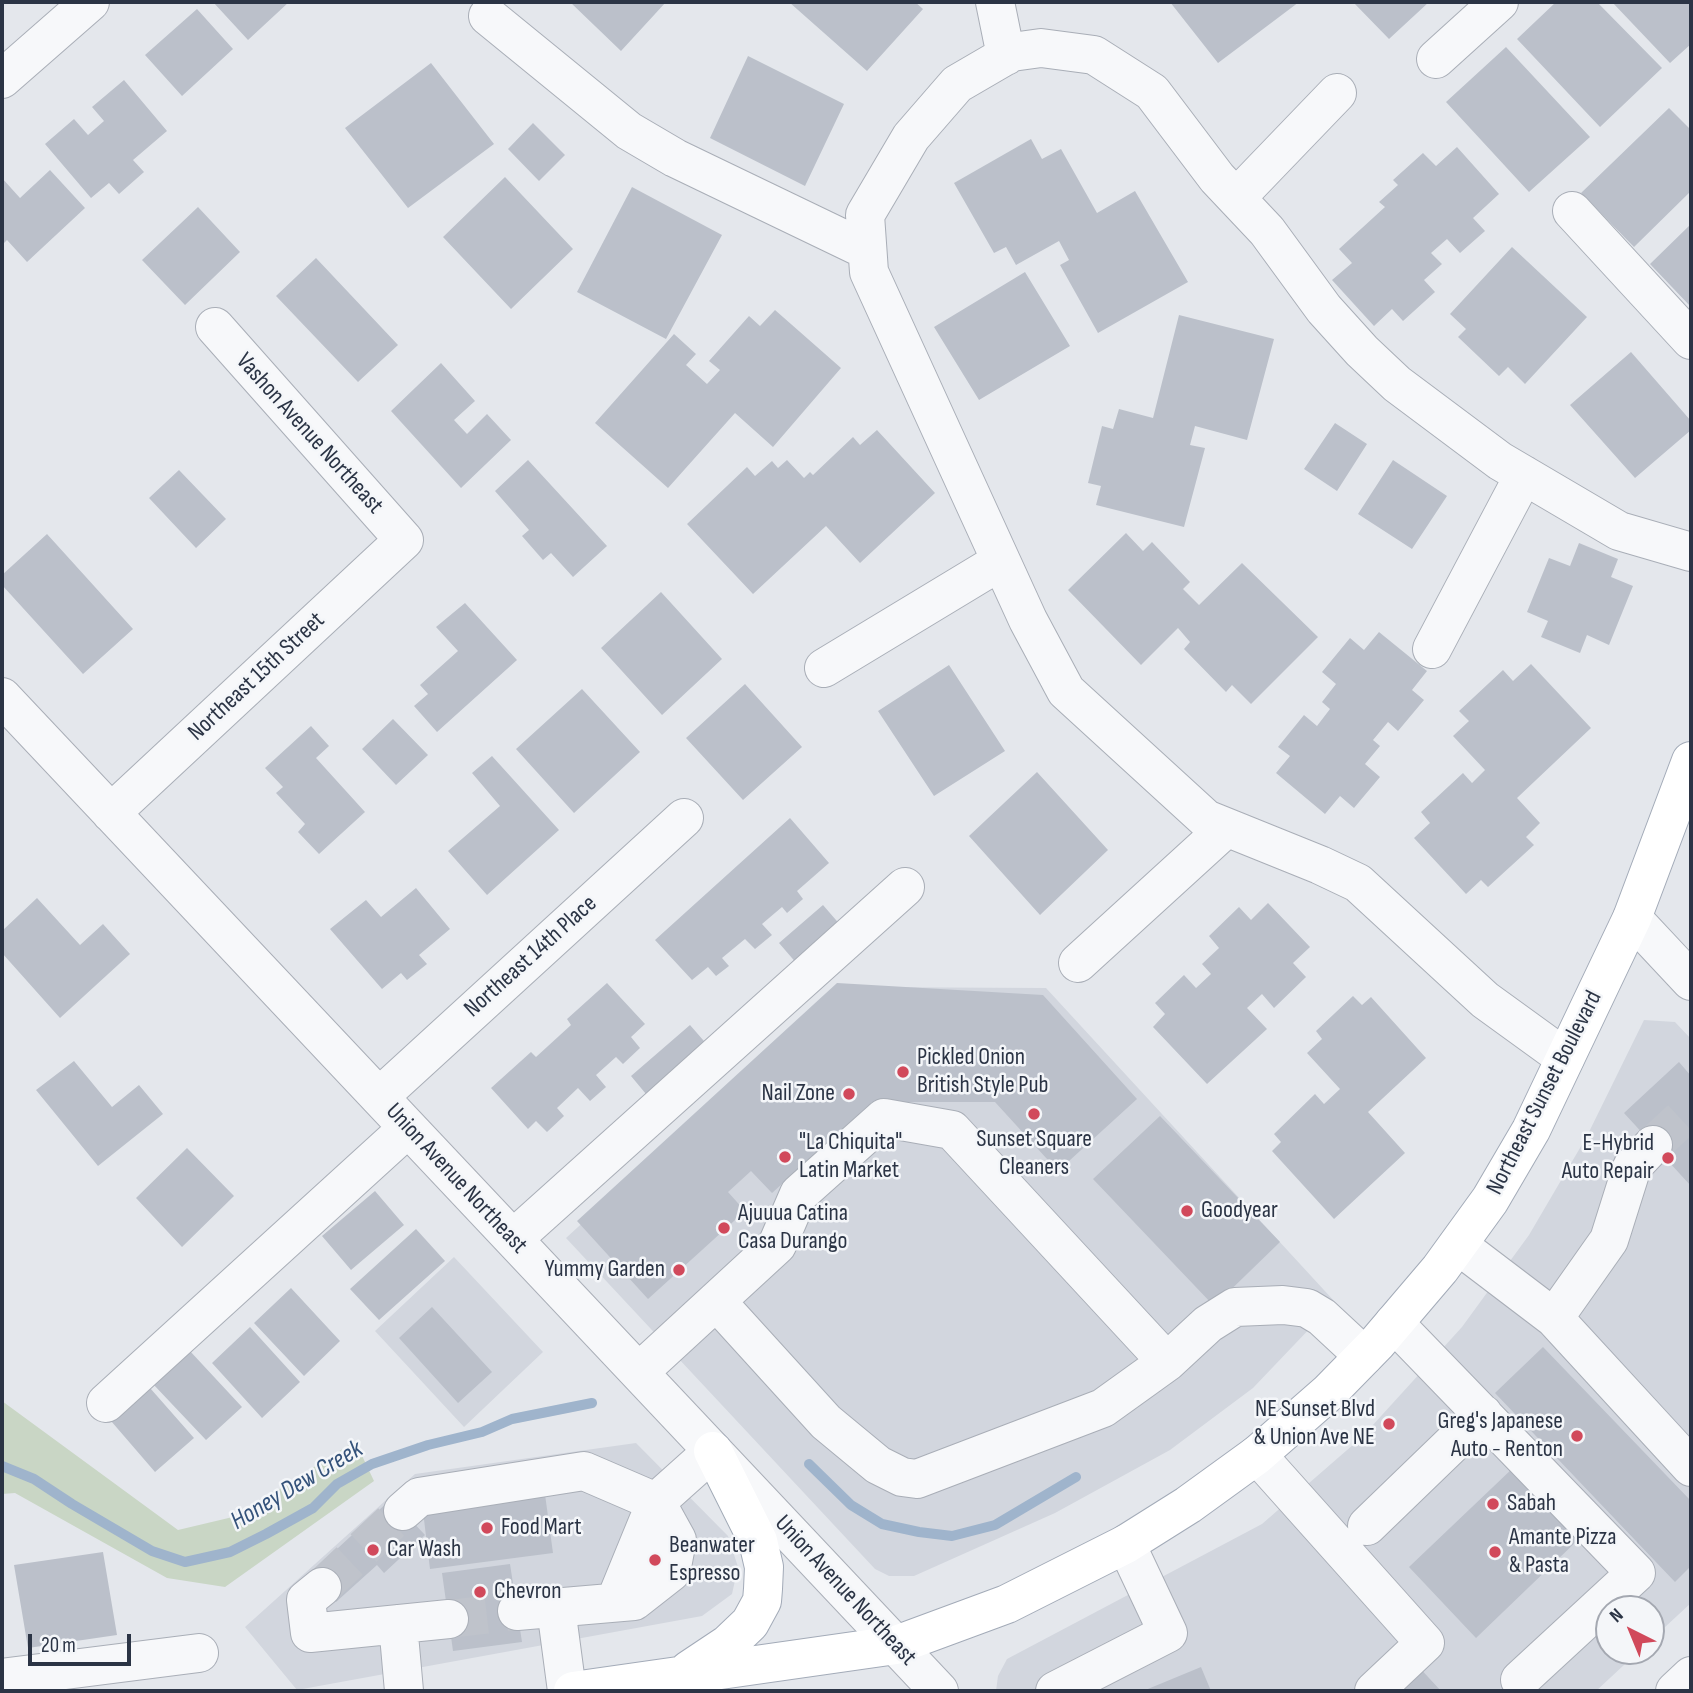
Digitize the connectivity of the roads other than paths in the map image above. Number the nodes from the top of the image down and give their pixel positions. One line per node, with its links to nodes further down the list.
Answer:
1 (90, 2): 7 (street)
2 (995, 2): 5 (street)
3 (1499, 2): 6 (street)
4 (488, 16): 11 (street)
5 (1006, 56): 9 (street); 11 (street)
6 (1436, 59)
7 (2, 79)
8 (1338, 93): 9 (street)
9 (1236, 198): 14 (street)
10 (1572, 211): 13 (street)
11 (867, 246): 17 (street)
12 (215, 327): 15 (street, Vashon Avenue Northeast)
13 (1691, 340)
14 (1524, 475): 16 (street); 18 (street)
15 (404, 540): 22 (street, Northeast 15th Street)
16 (1691, 552)
17 (1001, 561): 19 (street); 24 (street)
18 (1432, 649)
19 (824, 668)
20 (2, 697): 22 (street, Union Avenue Northeast)
21 (1691, 761): 26 (main road, Northeast Sunset Boulevard)
22 (111, 813): 30 (street, Union Avenue Northeast)
23 (684, 818): 30 (street, Northeast 14th Place)
24 (1226, 828): 27 (street); 29 (street)
25 (905, 887): 33 (street)
26 (1632, 918): 28 (street); 29 (main road, Northeast Sunset Boulevard)
27 (1078, 963)
28 (1691, 981)
29 (1565, 1058): 34 (main road, Northeast Sunset Boulevard)
30 (379, 1097): 31 (street, Union Avenue Northeast)
31 (408, 1128): 33 (street, Union Avenue Northeast); 41 (street)
32 (1653, 1145): 36 (street)
33 (513, 1239): 40 (street, Union Avenue Northeast)
34 (1458, 1244): 36 (street); 37 (main road, Northeast Sunset Boulevard)
35 (716, 1301): 39 (street); 39 (street); 40 (street)
36 (1554, 1318): 45 (street)
37 (1394, 1324): 38 (main road, Northeast Sunset Boulevard); 42 (street)
38 (1364, 1356): 39 (street); 44 (main road, Northeast Sunset Boulevard)
39 (1167, 1362)
40 (639, 1372): 43 (street, Union Avenue Northeast)
41 (106, 1403)
42 (1483, 1414): 48 (street); 59 (street)
43 (713, 1451): 46 (street); 55 (street, Union Avenue Northeast); 60 (main road)
44 (1257, 1455): 49 (main road, Northeast Sunset Boulevard); 66 (street)
45 (1691, 1467)
46 (656, 1502): 47 (street); 51 (street)
47 (403, 1511)
48 (1367, 1526)
49 (1126, 1545): 55 (main road, Northeast Sunset Boulevard); 65 (street)
50 (322, 1587): 54 (street)
51 (556, 1608): 52 (street); 62 (street)
52 (517, 1611)
53 (449, 1619): 54 (street)
54 (398, 1624): 61 (street)
55 (896, 1645): 60 (main road, Northeast Sunset Boulevard); 64 (street, Union Avenue Northeast)
56 (199, 1653): 58 (street)
57 (1691, 1676): 67 (street)
58 (2, 1678)
59 (1520, 1680)
60 (683, 1683): 63 (main road, Northeast Sunset Boulevard)
61 (404, 1691)
62 (567, 1691)
63 (573, 1691)
64 (939, 1691)
65 (1055, 1691)
66 (1374, 1691)
67 (1675, 1691)

